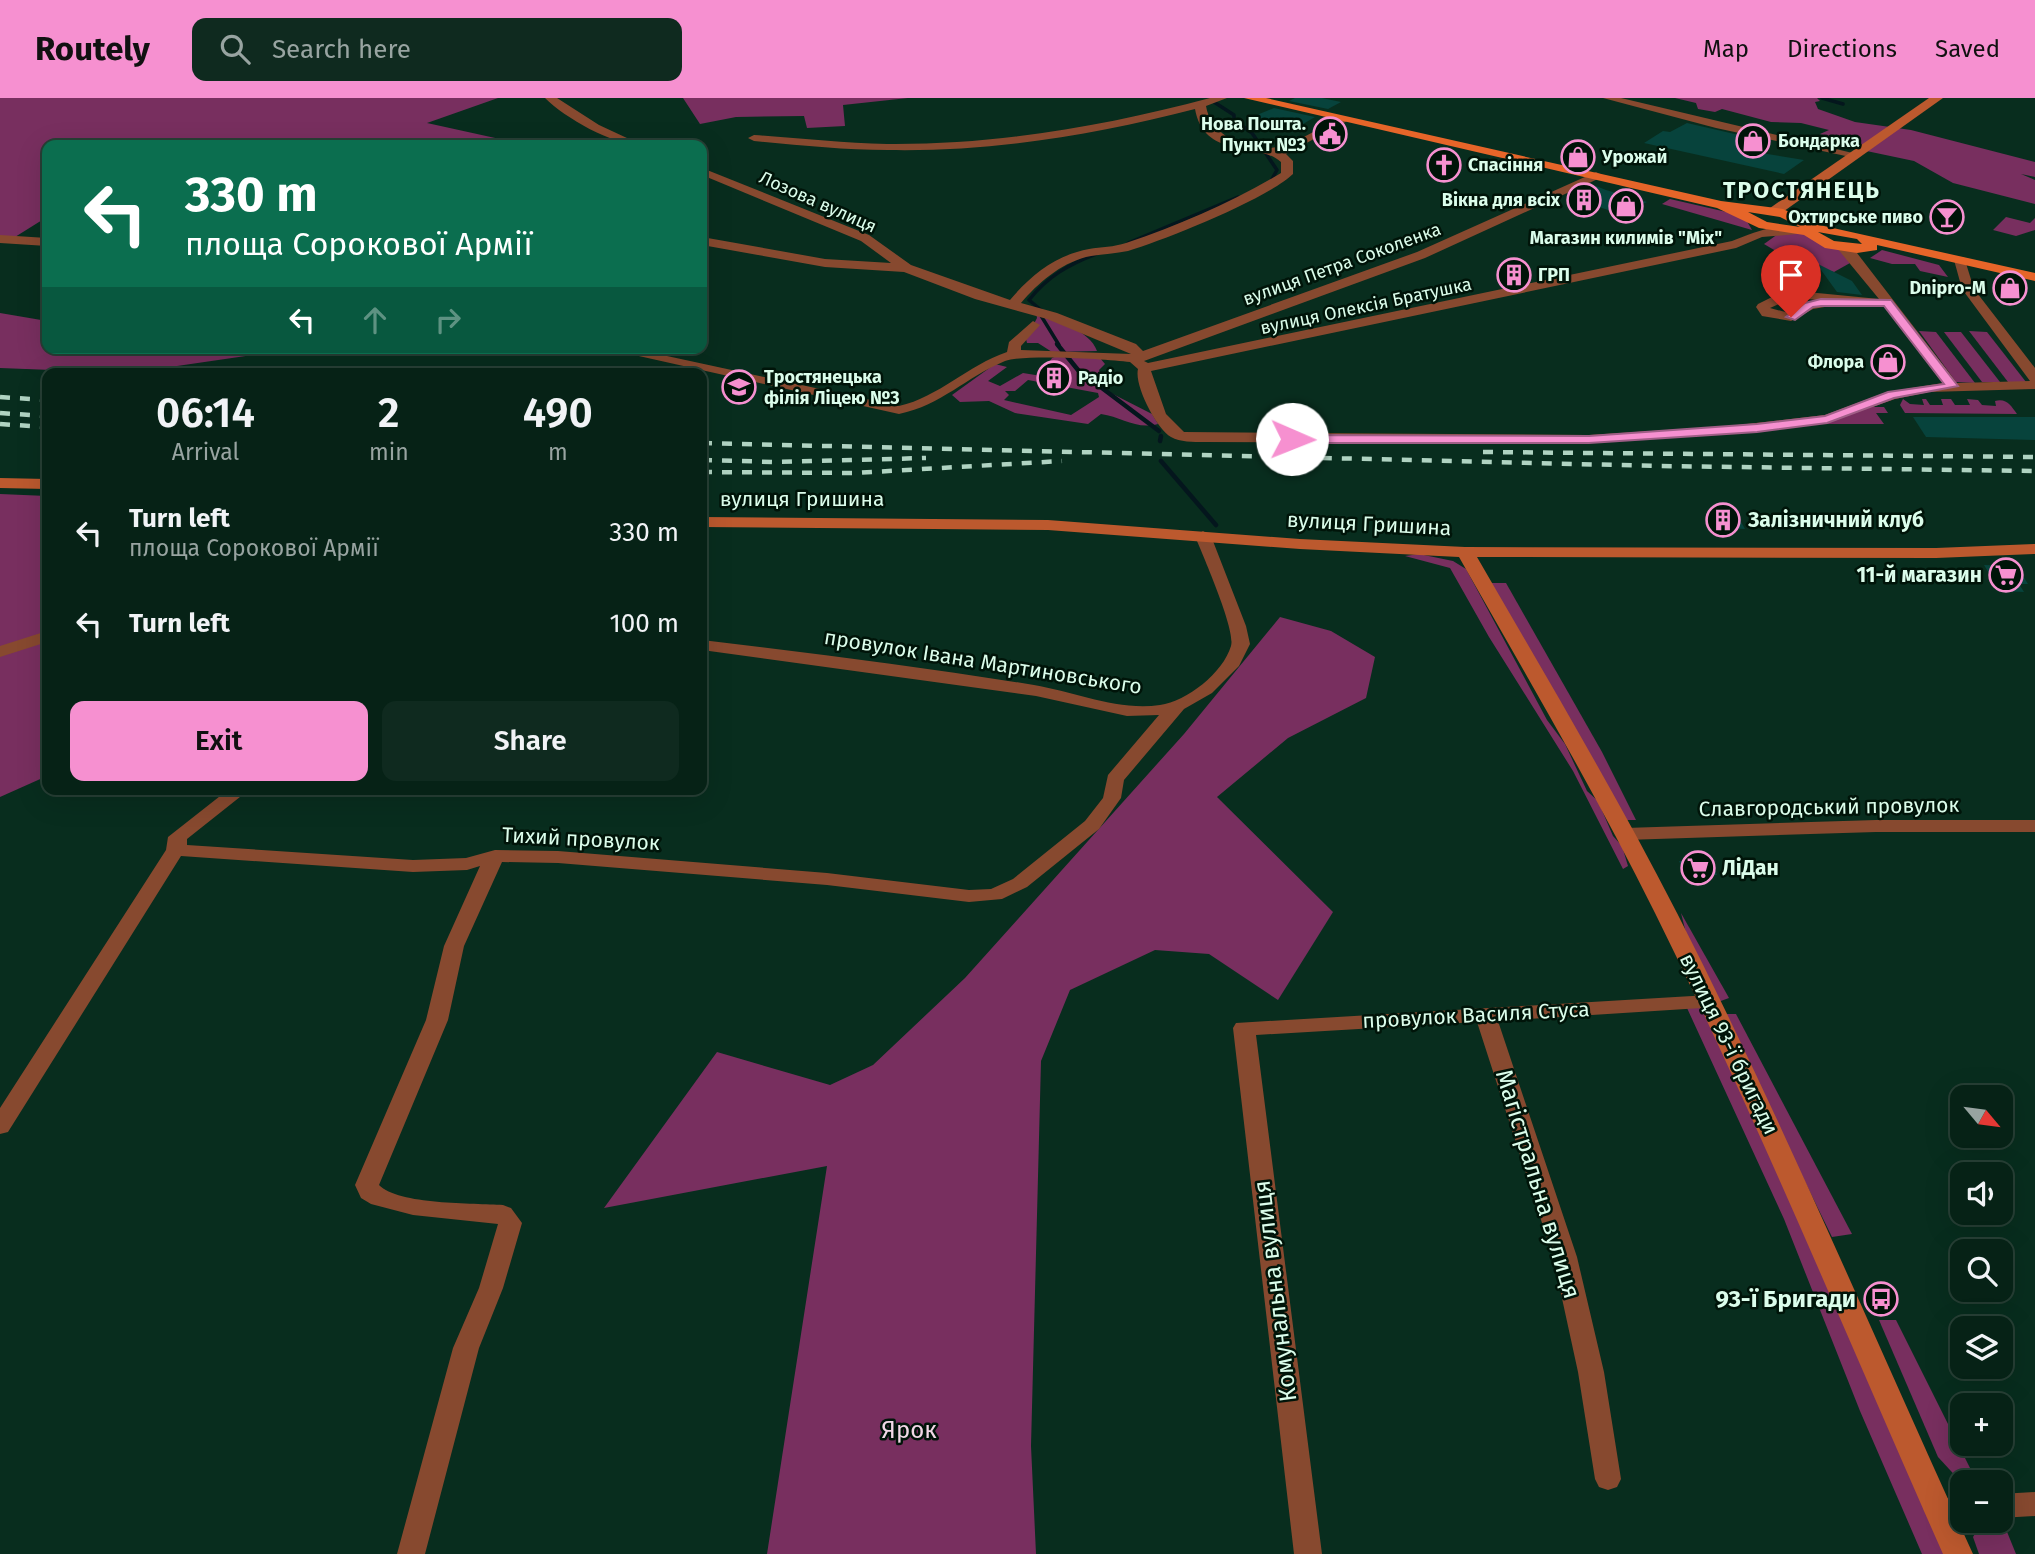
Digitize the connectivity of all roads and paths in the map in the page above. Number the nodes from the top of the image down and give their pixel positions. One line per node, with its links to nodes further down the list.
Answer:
1 (550, 98): 9 (street)
2 (1222, 98): 6 (street)
3 (1250, 98): 7 (main road)
4 (1608, 98): 11 (street)
5 (1937, 98): 11 (main road)
6 (1200, 104): 8 (street); 10 (street)
7 (1345, 119): 10 (street); 13 (main road)
8 (754, 138)
9 (625, 140)
10 (1285, 149): 27 (street)
11 (1856, 155): 14 (main road)
12 (707, 173): 23 (street, Лозова вулиця)
13 (1596, 176): 15 (main road); 31 (street, вулиця Петра Соколенка)
14 (1774, 211): 15 (main road); 17 (main road)
15 (1751, 212): 16 (main road)
16 (1761, 229): 17 (main road); 31 (street, вулиця Олексія Братушка)
17 (1808, 229): 21 (main road); 21 (main road)
18 (0, 239): 20 (street)
19 (707, 242): 23 (street)
20 (42, 243)
21 (1864, 247): 22 (main road); 26 (street)
22 (1960, 260): 24 (main road); 34 (street)
23 (906, 268): 27 (street, Лозова вулиця)
24 (2035, 276)
25 (1843, 301): 25 (street); 26 (street)
26 (1887, 303): 36 (street)
27 (1013, 305): 31 (street, Лозова вулиця)
28 (1032, 325): 30 (street)
29 (638, 354): 32 (street)
30 (1014, 354): 31 (street); 33 (street)
31 (1141, 361): 37 (street)
32 (703, 368)
33 (707, 369)
34 (2035, 378)
35 (2035, 385): 36 (street)
36 (1952, 386): 37 (street)
37 (1176, 433)
38 (0, 483): 39 (main road)
39 (42, 484)
40 (707, 522): 41 (main road, вулиця Гришина)
41 (1203, 536): 43 (main road, вулиця Гришина); 47 (street, провулок Івана Мартиновського)
42 (2035, 549): 43 (main road, вулиця Гришина)
43 (1465, 552): 50 (main road, вулиця 93-ї бригади)
44 (42, 638): 46 (street)
45 (707, 646): 47 (street, провулок Івана Мартиновського)
46 (0, 652)
47 (1176, 707): 52 (street, Тихий провулок)
48 (232, 795): 51 (street)
49 (2035, 826): 50 (street, Славгородський провулок)
50 (1625, 834): 53 (main road, вулиця 93-ї бригади)
51 (176, 850): 52 (street, Тихий провулок); 56 (street)
52 (495, 856): 61 (street)
53 (1709, 1002): 54 (street, провулок Василя Стуса); 60 (main road, вулиця 93-ї бригади)
54 (1485, 1013): 55 (street, провулок Василя Стуса); 57 (street, Магістральна вулиця)
55 (1244, 1028): 62 (street, Комунальна вулиця)
56 (0, 1126)
57 (1608, 1479)
58 (2035, 1504): 59 (street)
59 (2013, 1505)
60 (1949, 1508): 63 (main road, вулиця 93-ї бригади)
61 (411, 1554)
62 (1308, 1554)
63 (1958, 1554)

